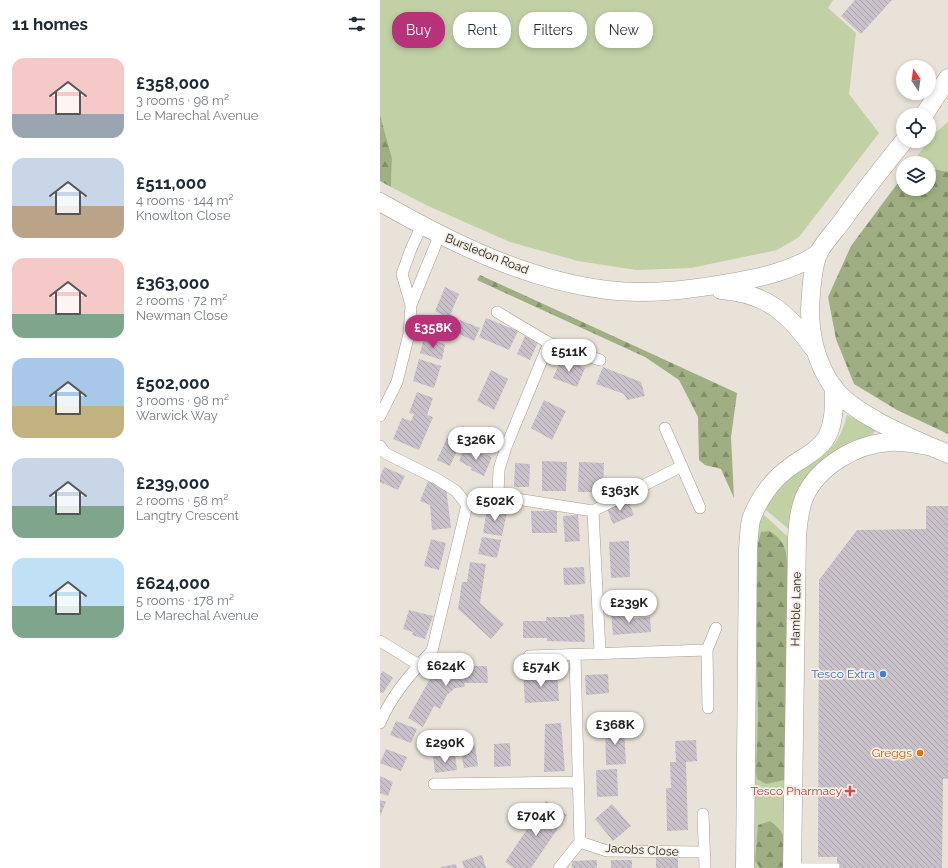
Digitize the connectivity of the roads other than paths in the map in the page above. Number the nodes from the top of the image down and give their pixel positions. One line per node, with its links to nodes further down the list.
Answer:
1 (948, 78): 3 (main road)
2 (948, 100): 4 (main road)
3 (929, 108)
4 (936, 109)
5 (898, 148): 9 (main road)
6 (380, 202): 7 (main road, Bursledon Road)
7 (422, 225): 8 (main road, Bursledon Road); 11 (street)
8 (440, 234): 10 (main road, Bursledon Road); 11 (street)
9 (819, 253): 10 (main road, Bursledon Road); 14 (main road)
10 (696, 288): 14 (main road, Bursledon Road)
11 (410, 305): 17 (street)
12 (497, 312): 13 (street)
13 (549, 343): 15 (street); 23 (street)
14 (816, 352): 16 (main road)
15 (600, 360)
16 (834, 387): 20 (main road); 45 (main road)
17 (380, 416)
18 (665, 428): 22 (street)
19 (380, 446): 24 (street)
20 (929, 446): 21 (main road); 42 (main road, Hamble Lane)
21 (948, 454)
22 (682, 466): 25 (street); 26 (street)
23 (498, 496): 24 (street); 26 (street)
24 (467, 505): 33 (street)
25 (700, 508)
26 (593, 511): 30 (street)
27 (716, 628): 29 (street)
28 (380, 641): 33 (street)
29 (707, 650): 30 (street); 34 (street)
30 (600, 652): 31 (street)
31 (576, 655): 32 (street); 36 (street)
32 (529, 656)
33 (419, 665): 35 (street)
34 (708, 708)
35 (380, 723)
36 (578, 782): 37 (street); 39 (street)
37 (434, 784)
38 (703, 814): 40 (street)
39 (580, 842): 40 (street, Jacobs Close); 43 (street)
40 (704, 852): 44 (street)
41 (837, 866): 42 (lane)
42 (792, 867)
43 (559, 868)
44 (705, 868)
45 (745, 868)

